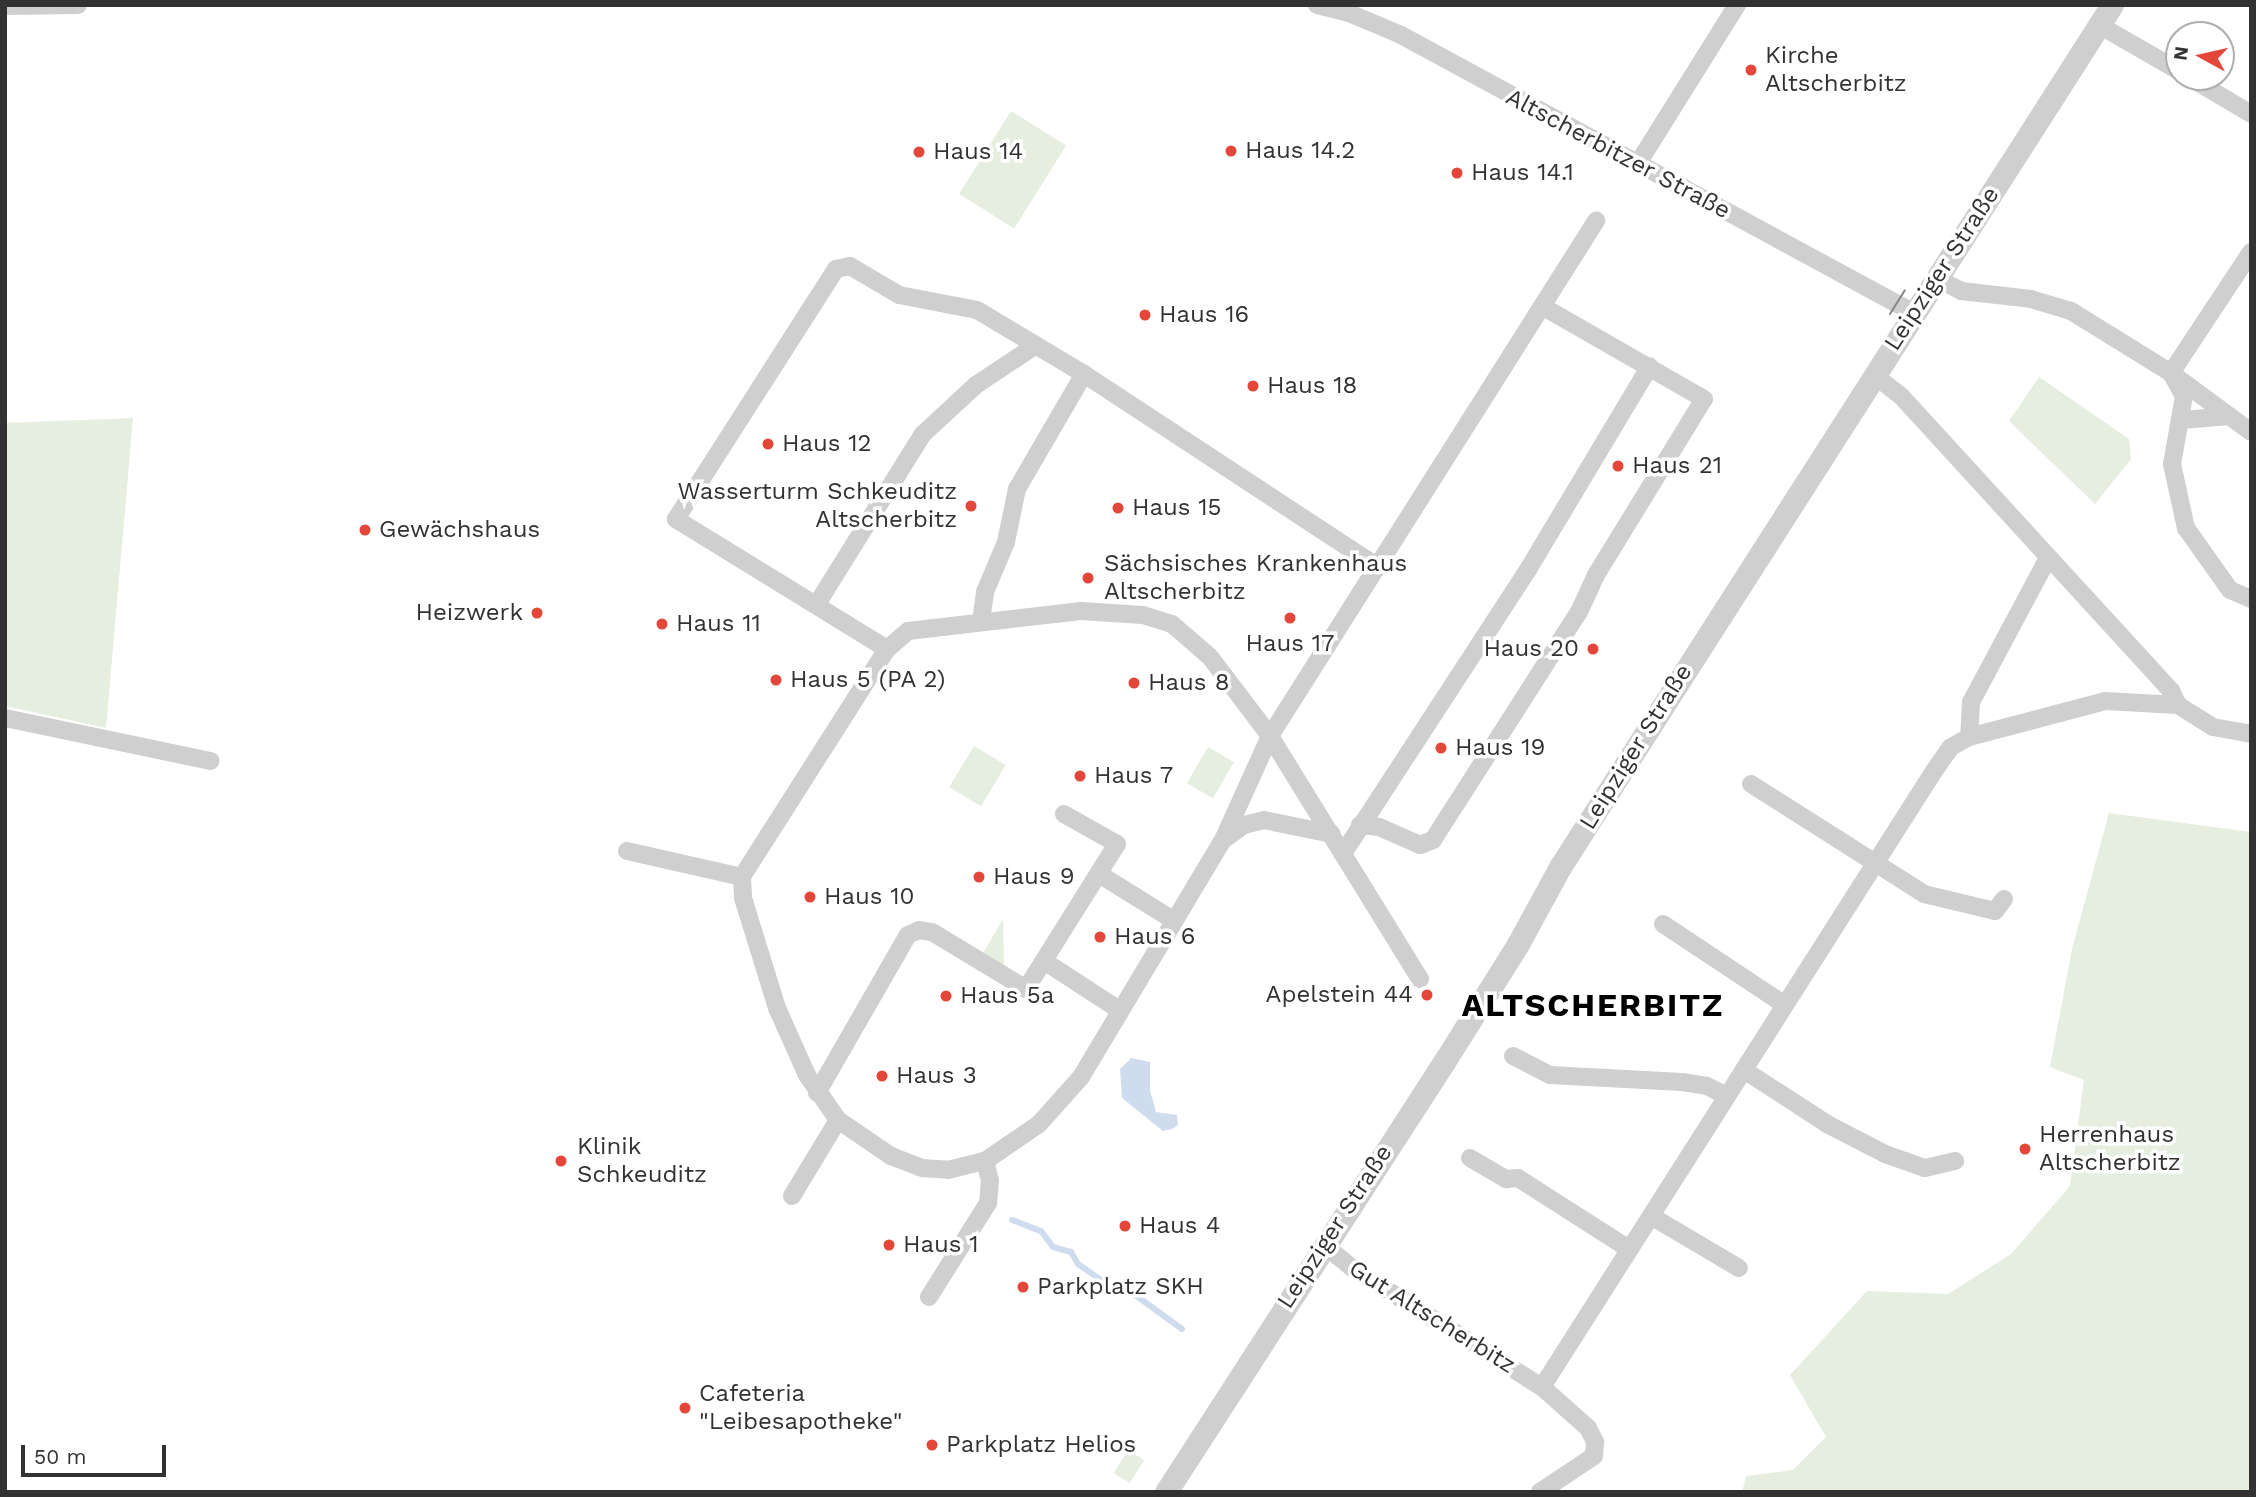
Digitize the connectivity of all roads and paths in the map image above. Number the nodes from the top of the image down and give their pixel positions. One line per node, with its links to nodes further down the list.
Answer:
1 (78, 5): 5 (street)
2 (1317, 5): 10 (street, Altscherbitzer Straße)
3 (1737, 5): 10 (street)
4 (2112, 5): 6 (street, Leipziger Straße)
5 (5, 6)
6 (2099, 25): 7 (street); 13 (street, Leipziger Straße)
7 (2165, 63)
8 (2212, 91): 9 (street)
9 (2251, 114)
10 (1637, 165): 15 (street, Altscherbitzer Straße)
11 (1596, 221): 14 (street)
12 (2251, 252): 18 (street)
13 (1936, 278): 15 (street, Leipziger Straße); 18 (street)
14 (1545, 308): 17 (street); 25 (street)
15 (1914, 313): 20 (street, Leipziger Straße)
16 (1035, 345): 19 (street); 27 (street); 27 (street)
17 (1650, 366): 38 (street); 38 (street)
18 (2171, 373): 21 (street); 22 (street)
19 (1084, 374): 25 (street); 28 (street)
20 (1874, 375): 24 (street); 63 (street, Leipziger Straße)
21 (2229, 416): 22 (street); 23 (street)
22 (2182, 420): 26 (street)
23 (2251, 432)
24 (2048, 558): 30 (street); 34 (street)
25 (1378, 567): 33 (street)
26 (2251, 599)
27 (817, 604): 29 (street)
28 (981, 621): 29 (street); 33 (street)
29 (887, 649): 45 (street)
30 (2178, 705): 32 (street); 34 (street)
31 (5, 718): 35 (street)
32 (2251, 734)
33 (1270, 736): 39 (street); 40 (street)
34 (1969, 737): 43 (street, Gut Altscherbitz)
35 (211, 761)
36 (1751, 784): 43 (street)
37 (1064, 814): 44 (street)
38 (1360, 825): 42 (street)
39 (1332, 834): 40 (street); 42 (street)
40 (1223, 840): 47 (street)
41 (627, 851): 45 (street)
42 (1344, 852): 50 (street)
43 (1876, 862): 46 (street); 51 (street, Gut Altscherbitz)
44 (1099, 874): 47 (street); 49 (street)
45 (742, 877): 55 (street)
46 (2004, 900)
47 (1173, 920): 52 (street)
48 (1663, 924): 51 (street)
49 (1044, 961): 52 (street); 55 (street)
50 (1420, 979)
51 (1785, 1005): 54 (street, Gut Altscherbitz)
52 (1118, 1009): 59 (street)
53 (1513, 1056): 56 (street)
54 (1744, 1070): 56 (street, Gut Altscherbitz); 60 (street)
55 (817, 1093): 57 (street)
56 (1727, 1096): 62 (street, Gut Altscherbitz)
57 (838, 1121): 59 (street); 61 (street)
58 (1470, 1158): 64 (street)
59 (985, 1161): 66 (street)
60 (1955, 1161)
61 (792, 1196)
62 (1651, 1216): 64 (street, Gut Altscherbitz); 65 (street)
63 (1324, 1245): 67 (street, Gut Altscherbitz); 68 (street, Leipziger Straße)
64 (1629, 1249): 67 (street, Gut Altscherbitz)
65 (1739, 1268)
66 (929, 1297)
67 (1542, 1387): 69 (street, Gut Altscherbitz)
68 (1166, 1492)
69 (1539, 1492)

